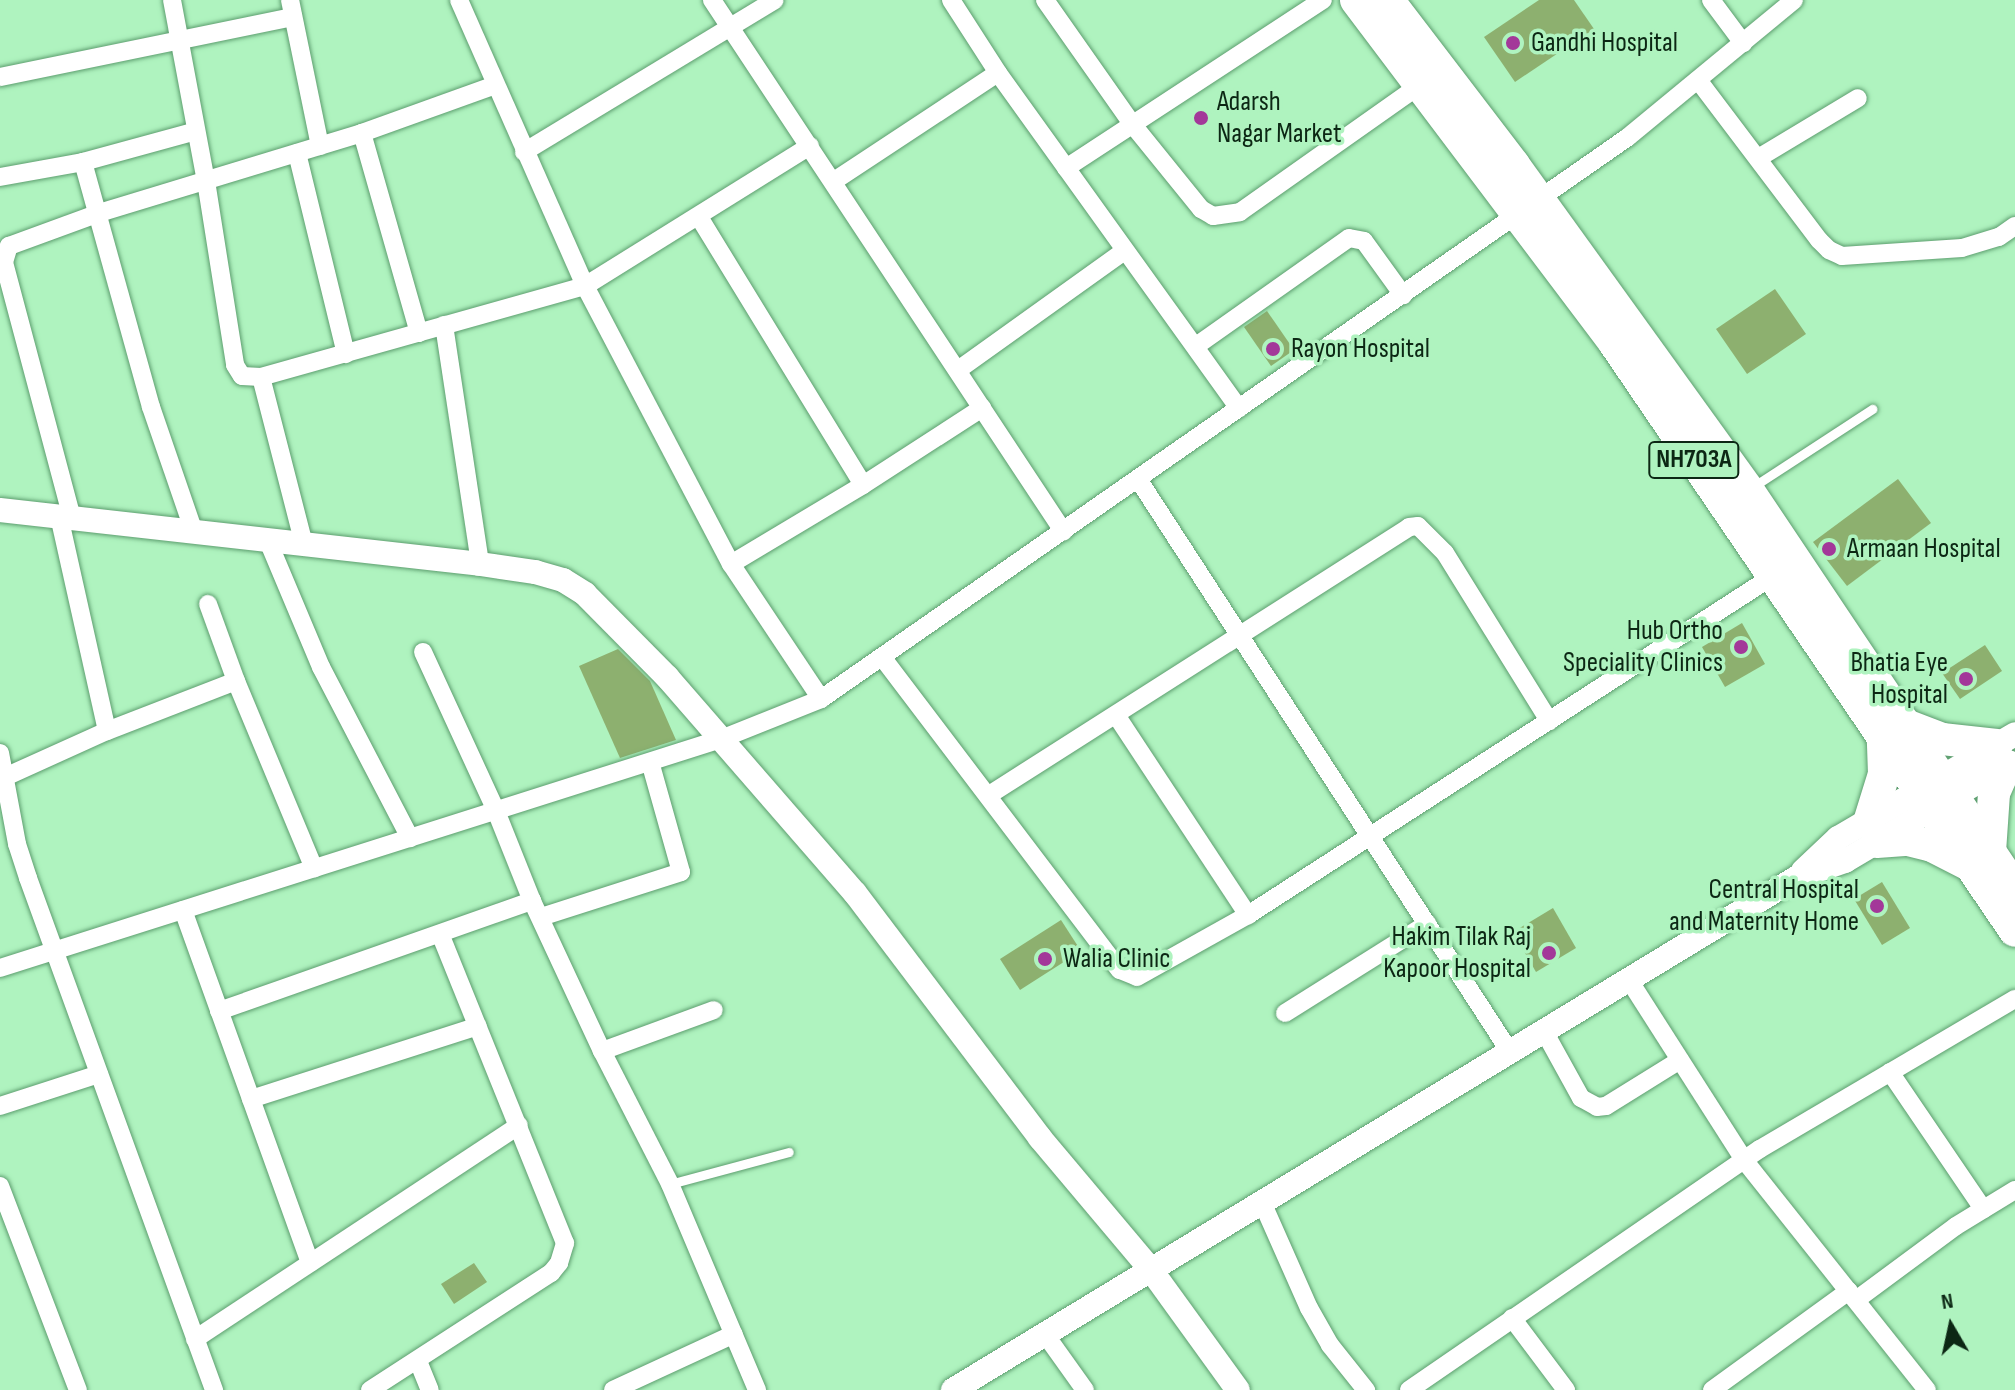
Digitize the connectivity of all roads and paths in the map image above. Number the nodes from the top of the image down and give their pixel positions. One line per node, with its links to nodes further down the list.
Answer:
1 (172, 0): 14 (street)
2 (459, 0): 19 (street)
3 (712, 0): 13 (street)
4 (775, 0): 13 (street)
5 (951, 0): 16 (street)
6 (1045, 0): 22 (street)
7 (1323, 0): 22 (street)
8 (1356, 0): 20 (highway, NH703A)
9 (1388, 0): 35 (highway, NH703A)
10 (1711, 0): 15 (street)
11 (1794, 0): 15 (street)
12 (292, 9): 14 (street); 25 (street)
13 (729, 27): 26 (street); 27 (street)
14 (178, 39): 17 (street); 23 (street)
15 (1743, 43): 18 (street)
16 (998, 73): 31 (street); 34 (street)
17 (0, 77)
18 (1698, 80): 29 (street); 35 (street)
19 (495, 85): 24 (street); 27 (street)
20 (1420, 85): 22 (street); 35 (highway, NH703A)
21 (1858, 98): 29 (street)
22 (1133, 125): 31 (street)
23 (196, 131): 30 (street); 33 (street)
24 (362, 133): 25 (street); 43 (street)
25 (320, 146): 28 (street)
26 (810, 146): 34 (street); 37 (street)
27 (524, 152): 40 (street)
28 (297, 153): 33 (street); 45 (street)
29 (1760, 157): 38 (street)
30 (83, 162): 32 (street); 36 (street)
31 (1066, 168): 39 (street)
32 (0, 177)
33 (206, 181): 36 (street); 47 (street)
34 (834, 181): 46 (street)
35 (1529, 208): 41 (street); 53 (highway, NH703A); 62 (highway, NH703A)
36 (99, 213): 55 (street); 57 (street)
37 (699, 217): 40 (street); 52 (street)
38 (2015, 226)
39 (1123, 252): 44 (street); 46 (street)
40 (585, 286): 42 (street); 61 (street)
41 (1403, 295): 44 (street); 49 (street)
42 (444, 325): 43 (street); 60 (street)
43 (419, 333): 45 (street)
44 (1196, 346): 49 (street)
45 (346, 354): 47 (street)
46 (958, 370): 48 (street)
47 (261, 377): 59 (street)
48 (982, 408): 52 (street); 56 (street)
49 (1239, 409): 51 (street)
50 (1872, 409): 53 (lane)
51 (1138, 479): 56 (street); 64 (street)
52 (863, 485): 61 (street)
53 (1748, 490): 71 (highway, NH703A)
54 (0, 510): 55 (street)
55 (66, 517): 57 (street); 72 (street)
56 (1063, 531): 66 (street)
57 (194, 532): 58 (street)
58 (268, 541): 59 (street); 83 (street)
59 (304, 545): 60 (street)
60 (480, 564): 73 (street)
61 (731, 564): 68 (street)
62 (1773, 576): 70 (street); 71 (highway, NH703A)
63 (208, 604): 67 (street)
64 (1239, 634): 69 (street); 70 (street); 82 (street)
65 (423, 652): 80 (street)
66 (882, 657): 68 (street); 79 (street)
67 (236, 681): 72 (street); 85 (street)
68 (821, 699): 73 (street)
69 (1116, 715): 79 (street); 89 (street)
70 (1549, 721): 82 (street)
71 (1893, 730): 74 (highway); 78 (highway, NH703A); 81 (highway)
72 (107, 731): 77 (street)
73 (721, 739): 76 (street); 118 (street)
74 (2008, 751): 78 (street); 84 (highway)
75 (0, 753): 77 (street)
76 (650, 762): 80 (street); 87 (street)
77 (5, 777): 93 (street)
78 (1936, 794): 81 (street); 84 (highway, NH703A)
79 (989, 795): 89 (street)
80 (496, 811): 83 (street); 87 (street)
81 (1873, 831): 84 (highway); 95 (street)
82 (1370, 836): 89 (street); 90 (street)
83 (410, 838): 85 (street)
84 (1980, 859): 86 (highway, NH703A); 91 (highway, NH703A)
85 (314, 868): 88 (street)
86 (2015, 889)
87 (536, 909): 92 (street); 102 (street)
88 (183, 910): 93 (street); 98 (street)
89 (1248, 915)
90 (1427, 924): 99 (street); 103 (street)
91 (2015, 931)
92 (440, 934): 98 (street); 100 (street)
93 (54, 951): 94 (street); 106 (street)
94 (0, 968)
95 (1629, 980): 101 (street); 104 (street)
96 (2015, 999): 105 (street)
97 (714, 1010): 102 (street)
98 (219, 1011): 107 (street)
99 (1285, 1013)
100 (478, 1026): 107 (street); 109 (street)
101 (1544, 1031): 103 (street); 104 (street)
102 (602, 1051): 112 (street)
103 (1510, 1052): 115 (street)
104 (1680, 1060): 111 (street)
105 (1890, 1072): 111 (street); 116 (street)
106 (99, 1074): 108 (street); 123 (street)
107 (251, 1099): 117 (street)
108 (0, 1106)
109 (519, 1125): 117 (street); 124 (street)
110 (789, 1152): 112 (lane)
111 (1744, 1160): 119 (street); 120 (street)
112 (670, 1184): 121 (street)
113 (0, 1186): 125 (street)
114 (2015, 1190): 116 (street)
115 (1262, 1202): 118 (street); 134 (street)
116 (1983, 1209): 119 (street)
117 (310, 1263): 123 (street)
118 (1151, 1270): 122 (street); 133 (street)
119 (1852, 1296): 137 (street); 138 (street)
120 (1512, 1318): 135 (street); 136 (street)
121 (734, 1334): 129 (street); 130 (street)
122 (1045, 1334): 131 (street); 132 (street)
123 (195, 1339): 126 (street)
124 (418, 1361): 127 (street); 128 (street)
125 (78, 1390)
126 (214, 1390)
127 (370, 1390)
128 (430, 1390)
129 (613, 1390)
130 (757, 1390)
131 (953, 1390)
132 (1085, 1390)
133 (1238, 1390)
134 (1366, 1390)
135 (1409, 1390)
136 (1566, 1390)
137 (1712, 1390)
138 (1927, 1390)

